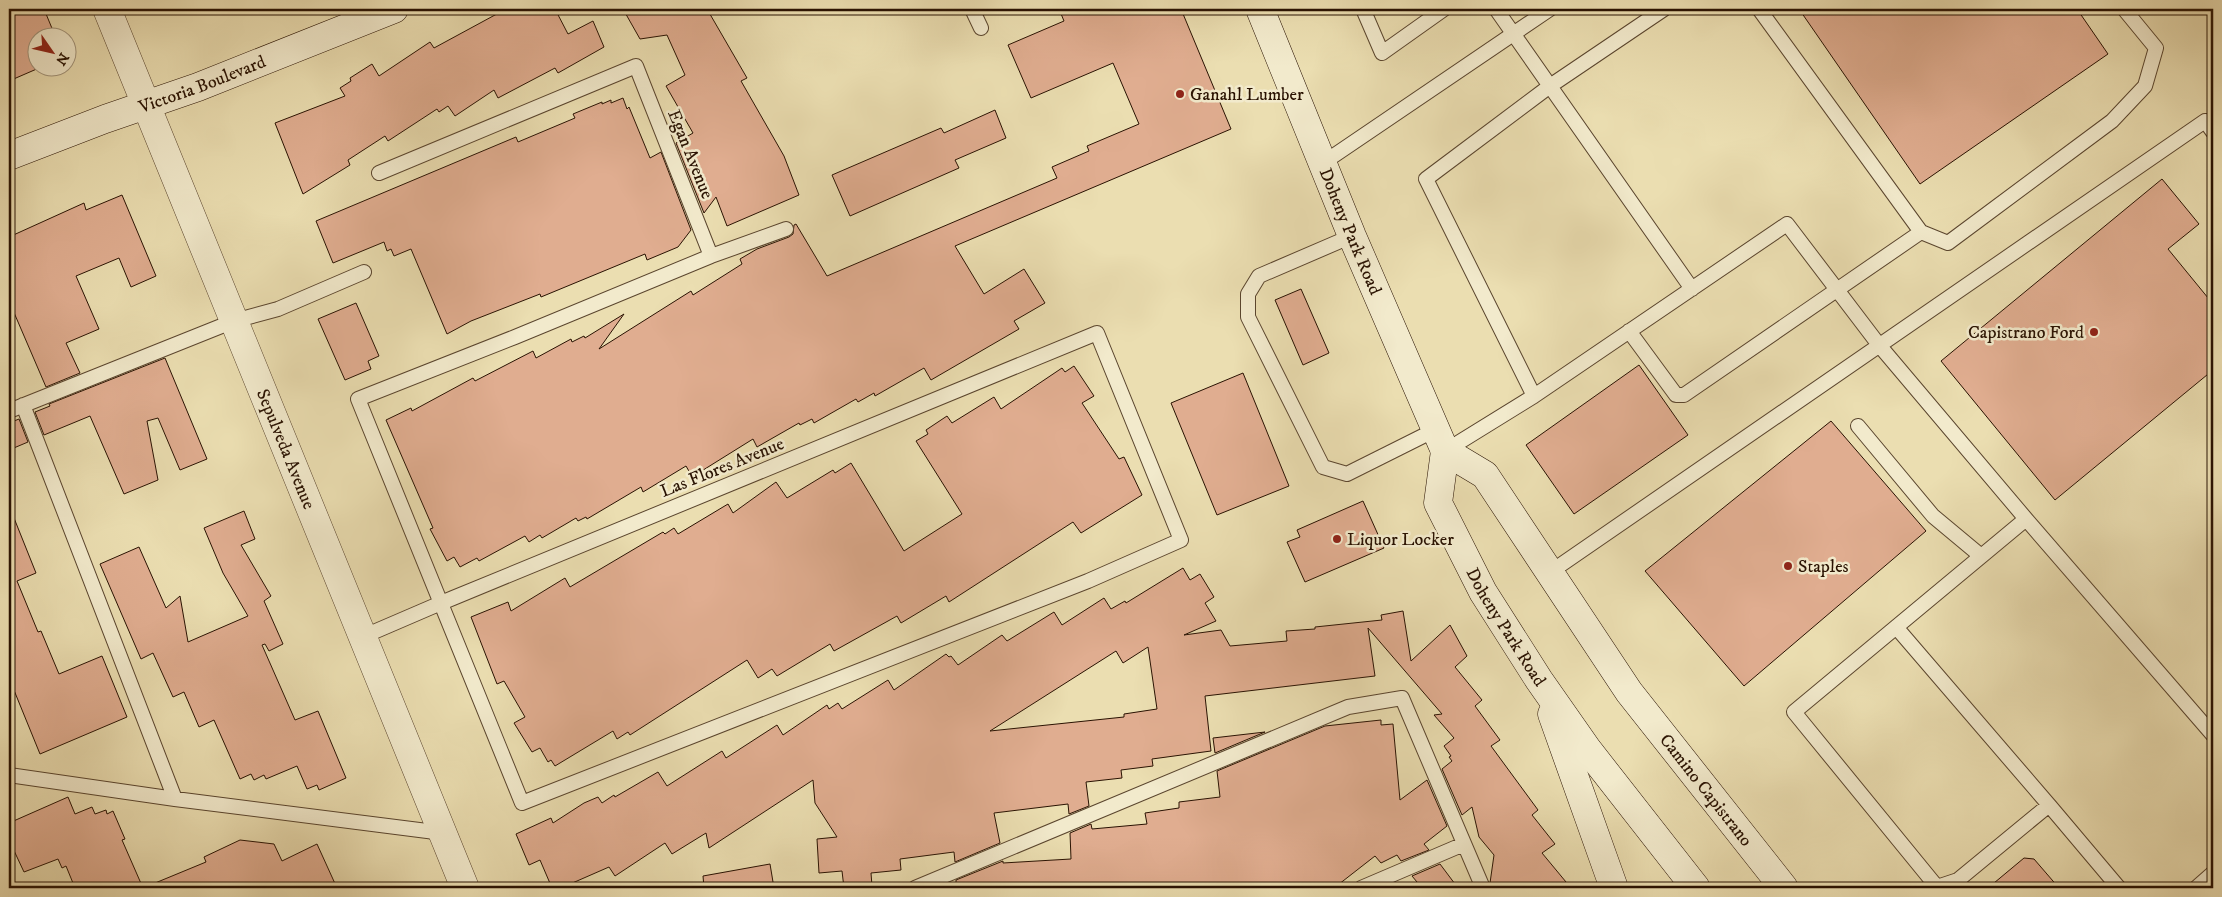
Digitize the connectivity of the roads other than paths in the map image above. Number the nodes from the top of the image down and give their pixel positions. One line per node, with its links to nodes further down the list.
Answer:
1 (107, 9): 15 (main road, Sepulveda Avenue)
2 (394, 9): 15 (main road, Victoria Boulevard)
3 (972, 9): 12 (lane)
4 (1260, 9): 18 (main road, Doheny Park Road)
5 (1363, 9): 6 (lane)
6 (1444, 9)
7 (1496, 9): 13 (lane)
8 (1550, 9): 13 (lane)
9 (1664, 9): 14 (lane)
10 (1759, 9): 21 (lane)
11 (2124, 9): 21 (lane)
12 (981, 28)
13 (1514, 34): 14 (lane); 18 (lane)
14 (1550, 86): 25 (lane); 30 (lane)
15 (146, 104): 17 (main road, Victoria Boulevard); 27 (main road, Sepulveda Avenue)
16 (2210, 123): 29 (lane)
17 (9, 156)
18 (1323, 163): 22 (main road, Doheny Park Road)
19 (379, 173): 23 (lane, Egan Avenue)
20 (786, 229): 23 (lane)
21 (1920, 232): 26 (lane)
22 (1352, 236): 34 (main road, Doheny Park Road); 34 (lane)
23 (711, 256): 38 (lane)
24 (364, 272): 27 (lane)
25 (1692, 289): 26 (lane); 28 (lane)
26 (1838, 289): 28 (lane); 29 (lane)
27 (234, 321): 31 (lane); 40 (main road, Sepulveda Avenue)
28 (1629, 331): 30 (lane)
29 (1879, 345): 35 (lane); 37 (lane)
30 (1534, 396): 34 (lane)
31 (23, 405): 32 (lane); 44 (lane)
32 (9, 411)
33 (1858, 426): 36 (lane)
34 (1440, 441): 37 (main road); 41 (main road, Doheny Park Road)
35 (2026, 519): 36 (lane); 42 (lane)
36 (1981, 556): 39 (lane)
37 (1549, 573): 55 (main road, Camino Capistrano)
38 (441, 603): 38 (lane, Las Flores Avenue); 40 (lane, Las Flores Avenue)
39 (1896, 626): 45 (lane); 45 (lane)
40 (362, 637): 46 (main road, Sepulveda Avenue)
41 (1539, 680): 53 (main road); 54 (main road, Doheny Park Road)
42 (2213, 735)
43 (9, 775): 44 (lane)
44 (175, 799): 46 (lane)
45 (2049, 805): 56 (lane)
46 (443, 833): 49 (main road, Sepulveda Avenue)
47 (1464, 844): 50 (lane); 51 (lane); 52 (lane)
48 (2213, 873): 57 (lane)
49 (465, 888)
50 (915, 888)
51 (1361, 888)
52 (1483, 888)
53 (1614, 888)
54 (1696, 888)
55 (1784, 888)
56 (2119, 888)
57 (2196, 888)

